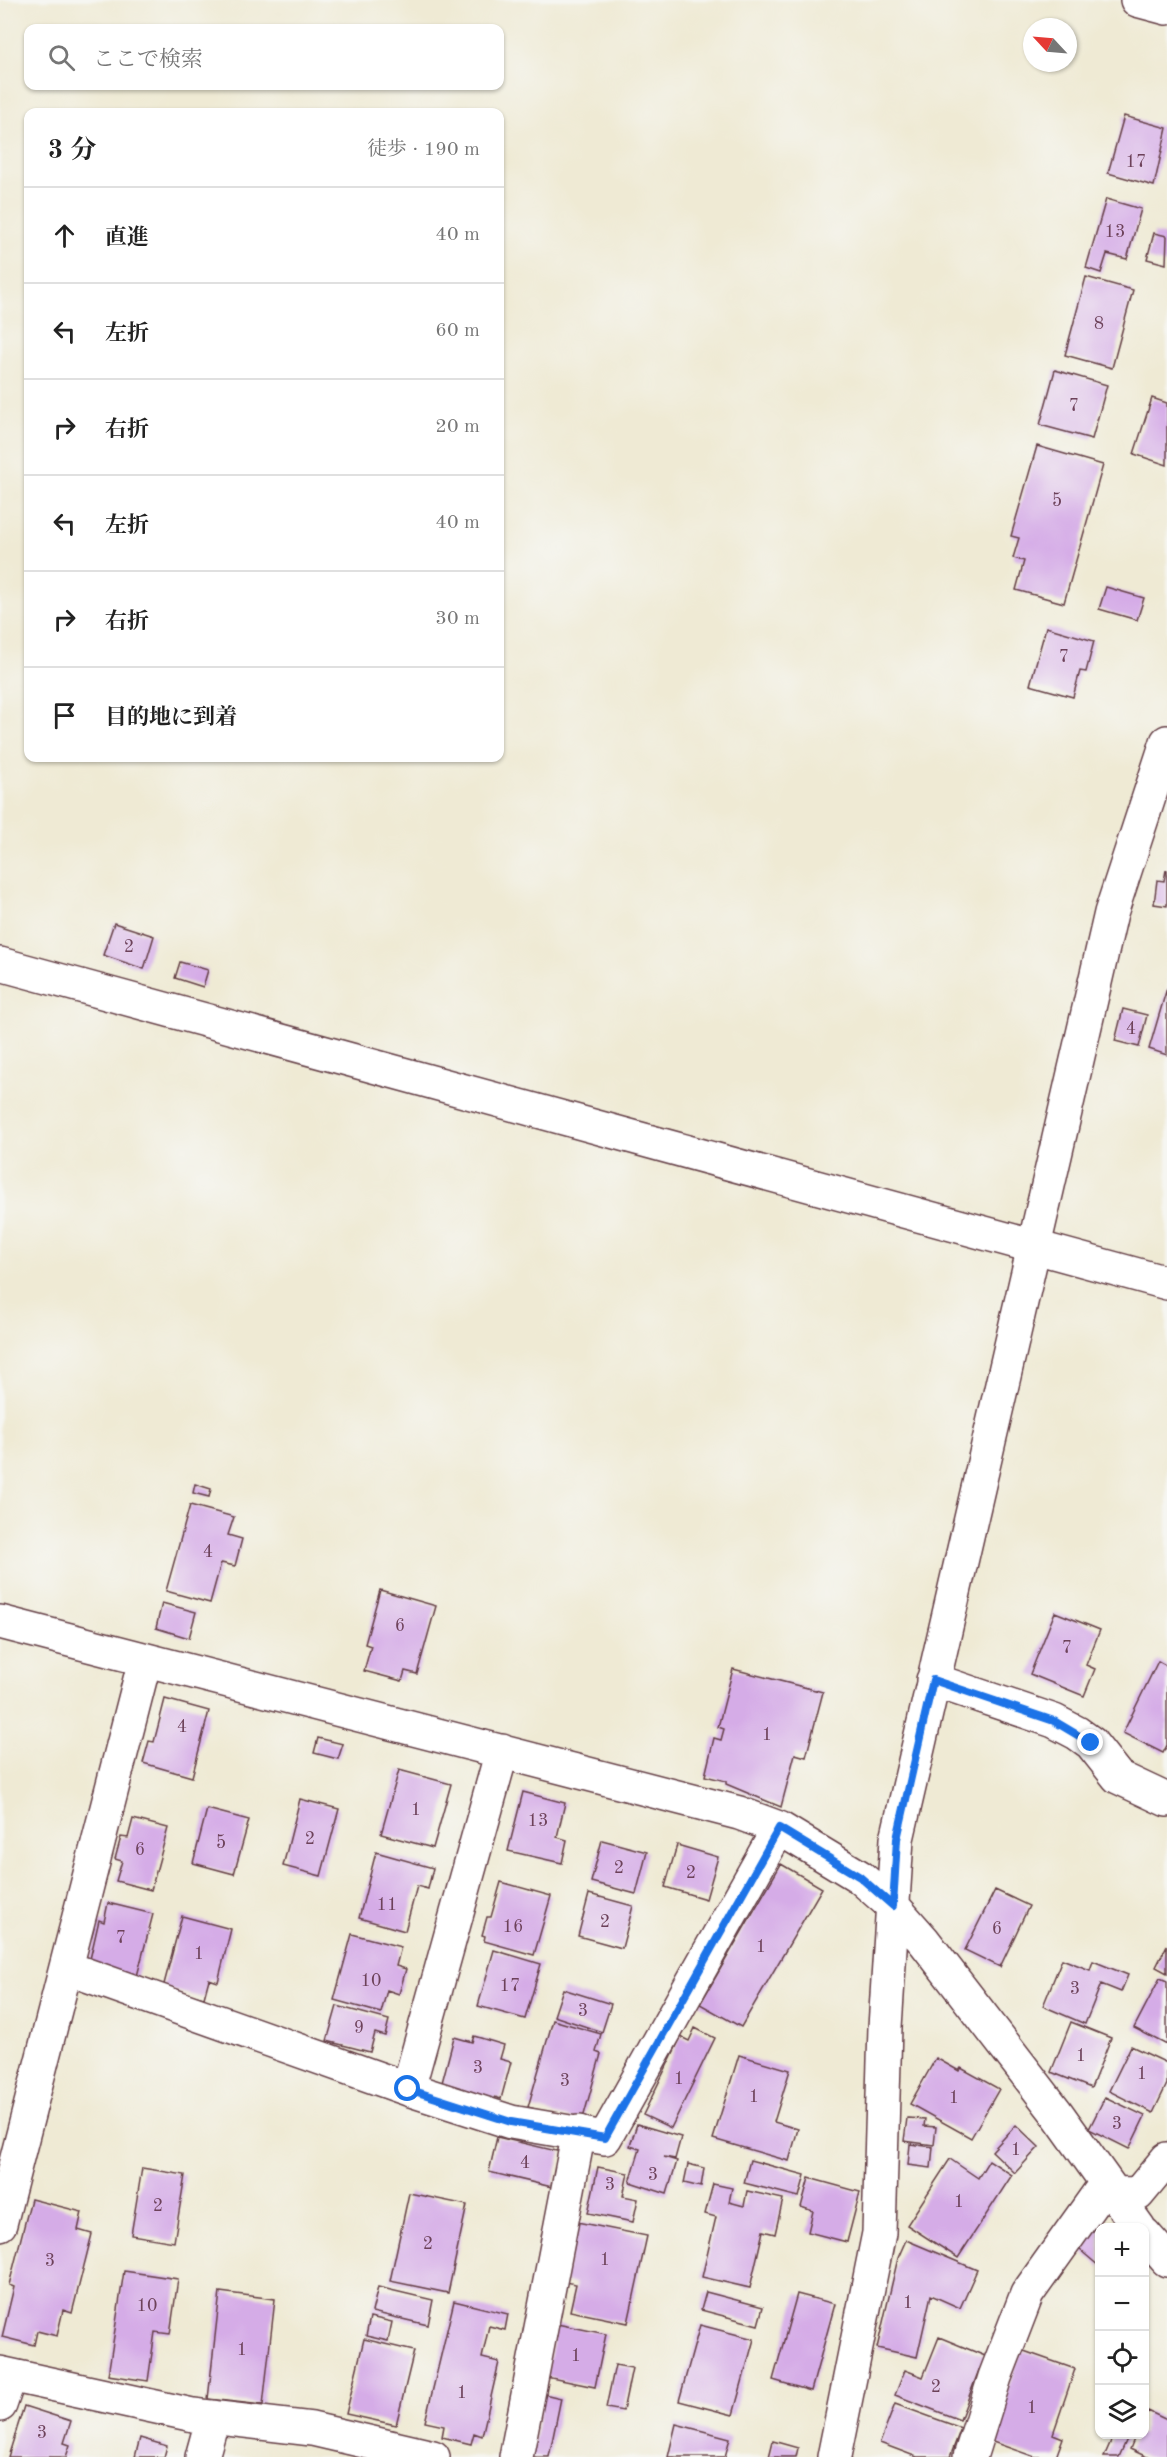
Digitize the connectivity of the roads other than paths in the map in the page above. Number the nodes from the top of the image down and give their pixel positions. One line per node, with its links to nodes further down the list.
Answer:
1 (1137, 0): 2 (street)
2 (1167, 8)
3 (1167, 742): 5 (street)
4 (0, 964): 5 (street)
5 (1033, 1246): 6 (street); 9 (street)
6 (1167, 1283)
7 (0, 1622): 8 (street)
8 (145, 1660): 10 (street); 14 (street)
9 (933, 1680): 11 (street); 13 (street)
10 (502, 1751): 12 (street); 15 (street)
11 (1167, 1800)
12 (779, 1828): 13 (street); 16 (street)
13 (893, 1906): 18 (street); 29 (street)
14 (68, 1968): 15 (street); 20 (street)
15 (408, 2089): 16 (street)
16 (579, 2132): 28 (street)
17 (1167, 2159): 18 (street)
18 (1117, 2194): 19 (street); 30 (street)
19 (1136, 2223)
20 (0, 2224)
21 (1149, 2240): 22 (street)
22 (1167, 2260)
23 (3, 2385): 24 (street)
24 (213, 2417): 25 (street); 26 (street)
25 (325, 2445): 27 (street)
26 (202, 2457)
27 (433, 2457)
28 (516, 2457)
29 (834, 2457)
30 (970, 2457)

